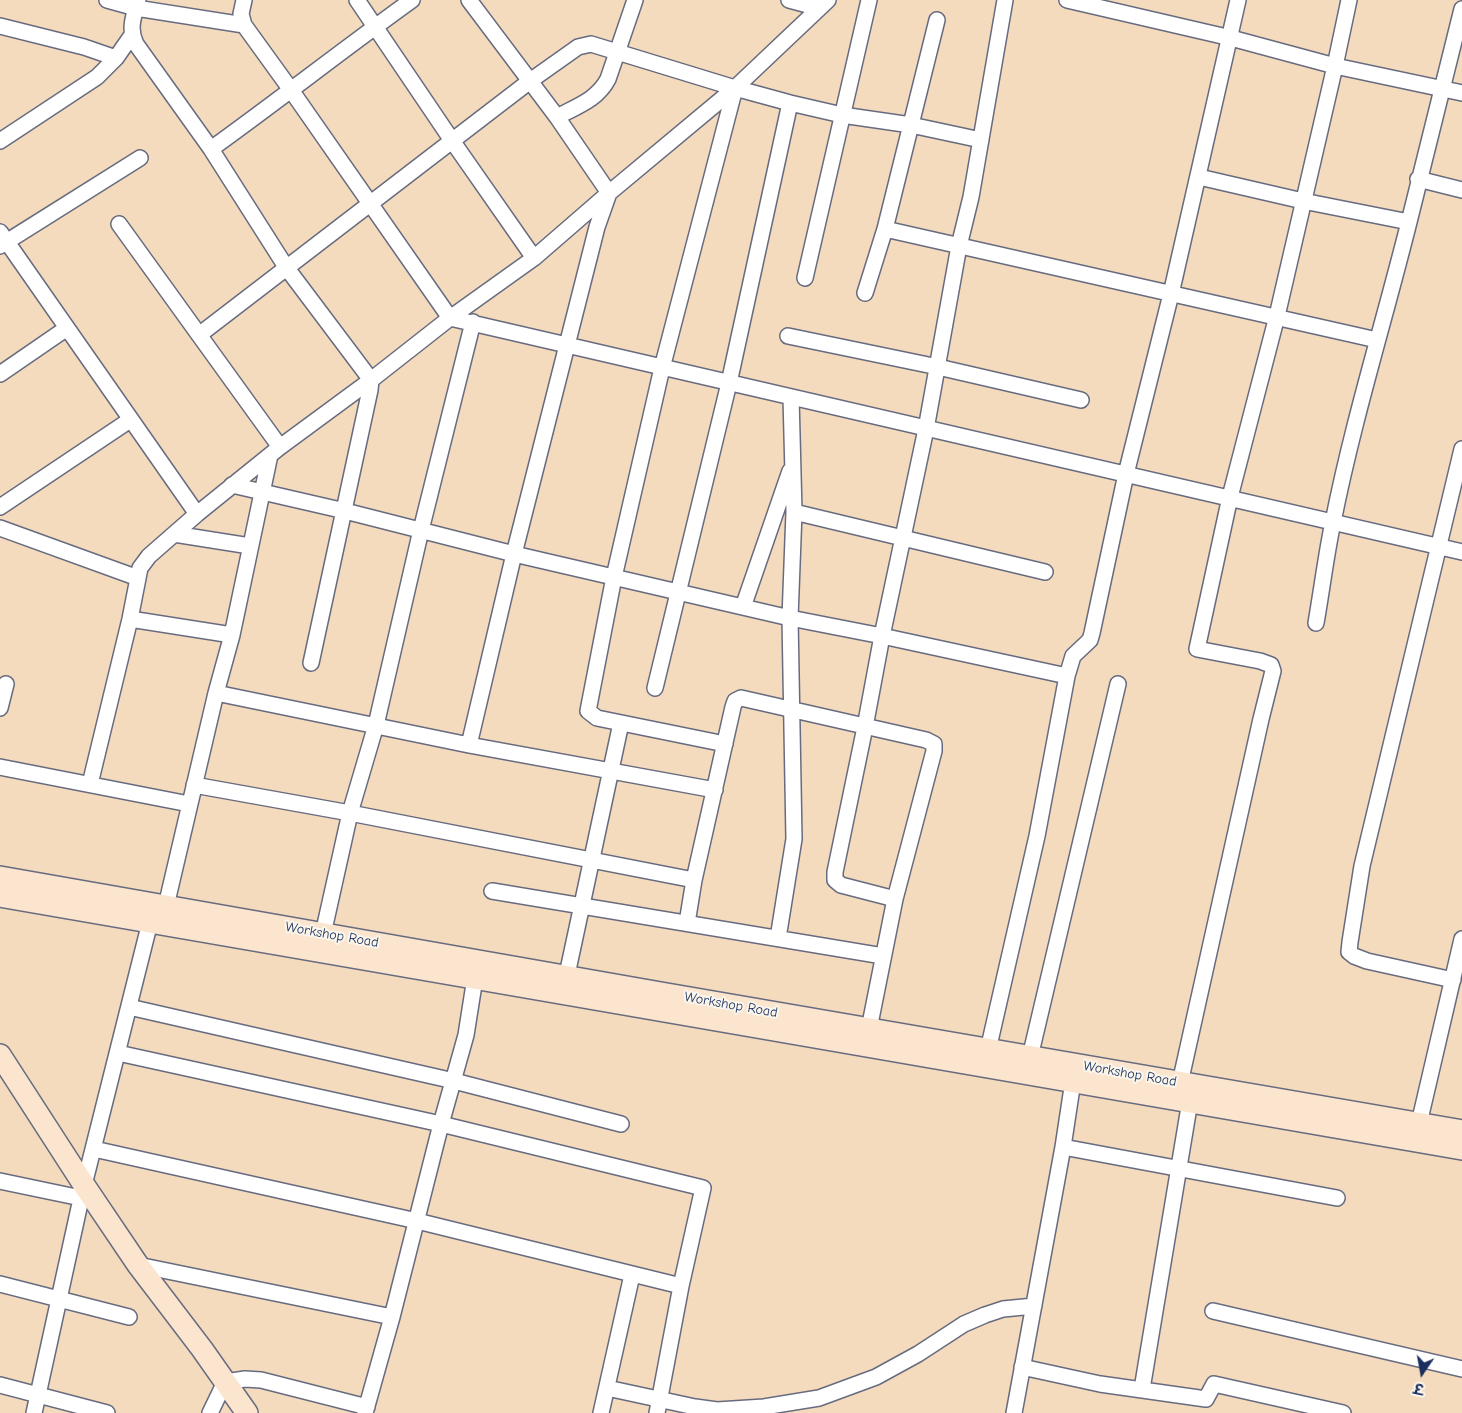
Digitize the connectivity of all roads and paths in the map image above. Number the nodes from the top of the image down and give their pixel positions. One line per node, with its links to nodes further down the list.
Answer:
1 (107, 0): 13 (street)
2 (244, 0): 17 (street)
3 (357, 0): 19 (street)
4 (412, 0): 19 (street)
5 (469, 0): 25 (street)
6 (635, 0): 22 (street)
7 (789, 0): 14 (street)
8 (870, 0): 31 (street)
9 (1005, 0): 34 (street)
10 (1066, 0): 21 (street)
11 (1238, 0): 21 (street)
12 (1349, 0): 24 (street)
13 (137, 4): 17 (street); 20 (street)
14 (824, 4): 26 (street)
15 (1462, 9): 27 (street)
16 (937, 20): 33 (street)
17 (244, 25): 28 (street)
18 (0, 26): 23 (street)
19 (375, 27): 28 (street); 36 (street)
20 (132, 35): 23 (street); 37 (street)
21 (1231, 38): 24 (street); 39 (street)
22 (617, 52): 25 (street); 26 (street); 32 (street)
23 (116, 58): 35 (street)
24 (1335, 66): 27 (street); 43 (street)
25 (530, 82): 32 (street); 36 (street)
26 (735, 88): 30 (street); 42 (street); 64 (street)
27 (1443, 89): 29 (street); 40 (street)
28 (292, 90): 37 (street); 44 (street)
29 (1462, 93)
30 (790, 103): 31 (street); 67 (street)
31 (842, 115): 33 (street); 52 (street)
32 (556, 117): 42 (street)
33 (912, 125): 34 (street); 47 (street)
34 (980, 140): 49 (street)
35 (0, 141)
36 (453, 142): 44 (street); 50 (street)
37 (211, 149): 51 (street)
38 (140, 158): 48 (street)
39 (1199, 177): 43 (street); 54 (street)
40 (1418, 179): 41 (street); 45 (street)
41 (1462, 190)
42 (609, 193): 50 (street); 62 (street)
43 (1303, 201): 45 (street); 55 (street)
44 (369, 203): 51 (street); 56 (street)
45 (1409, 222): 61 (street)
46 (119, 224): 59 (street)
47 (885, 229): 49 (street); 53 (street)
48 (2, 240): 58 (street)
49 (960, 246): 54 (street); 63 (street)
50 (534, 258): 56 (street)
51 (286, 267): 59 (street); 66 (street)
52 (805, 278)
53 (865, 294)
54 (1171, 294): 55 (street); 75 (street)
55 (1277, 316): 61 (street); 78 (street)
56 (450, 318): 57 (street); 66 (street)
57 (473, 322): 62 (street); 85 (street)
58 (66, 328): 65 (street); 70 (street)
59 (199, 335): 73 (street)
60 (788, 336): 63 (street)
61 (1377, 340): 83 (street)
62 (568, 346): 64 (street); 91 (street)
63 (938, 367): 69 (street); 71 (street)
64 (662, 368): 67 (street); 93 (street)
65 (0, 374)
66 (371, 380): 73 (street); 80 (street)
67 (729, 383): 68 (street); 95 (street)
68 (791, 397): 71 (street); 74 (street)
69 (1082, 400)
70 (130, 420): 79 (street); 82 (street)
71 (926, 429): 75 (street); 87 (street)
72 (1462, 448): 89 (street)
73 (275, 451): 76 (street); 77 (street)
74 (792, 465): 81 (street); 96 (street)
75 (1126, 474): 78 (street); 103 (street)
76 (232, 485): 77 (street); 82 (street)
77 (261, 491): 80 (street); 88 (street)
78 (1230, 498): 83 (street); 147 (street)
79 (0, 508)
80 (345, 511): 85 (street); 102 (street)
81 (794, 512): 87 (street); 97 (street)
82 (197, 514): 86 (street)
83 (1333, 522): 89 (street); 99 (street)
84 (0, 528): 94 (street)
85 (421, 530): 91 (street); 111 (street)
86 (174, 534): 88 (street); 94 (street)
87 (902, 537): 92 (street); 101 (street)
88 (250, 546): 100 (street)
89 (1439, 547): 90 (street); 137 (street)
90 (1462, 552)
91 (514, 554): 93 (street); 114 (street)
92 (1045, 572)
93 (614, 577): 95 (street); 110 (street)
94 (138, 578): 98 (street)
95 (677, 592): 96 (street); 106 (street)
96 (743, 607): 97 (street)
97 (790, 618): 101 (street); 109 (street)
98 (130, 619): 100 (street); 117 (street)
99 (1316, 623)
100 (232, 635): 107 (street)
101 (882, 636): 103 (street); 112 (street)
102 (311, 663)
103 (1067, 676): 141 (street)
104 (6, 684): 108 (street)
105 (1118, 684): 144 (street)
106 (655, 688)
107 (216, 693): 111 (street); 118 (street)
108 (0, 708)
109 (792, 711): 112 (street); 113 (street); 133 (street)
110 (621, 723): 113 (street); 116 (street)
111 (376, 724): 114 (street); 121 (street)
112 (865, 727): 127 (street); 127 (street)
113 (725, 744): 119 (street)
114 (469, 745): 116 (street)
115 (0, 767): 117 (street)
116 (612, 771): 119 (street); 122 (street)
117 (90, 784): 120 (street)
118 (194, 785): 120 (street); 121 (street)
119 (715, 790): 124 (street)
120 (189, 804): 128 (street)
121 (350, 813): 122 (street); 132 (street)
122 (592, 860): 124 (street); 129 (street)
123 (0, 877): 128 (main road, Workshop Road)
124 (694, 880): 131 (street)
125 (492, 891): 129 (street)
126 (0, 896): 130 (main road, Workshop Road)
127 (894, 899): 135 (street)
128 (166, 906): 132 (main road, Workshop Road)
129 (582, 907): 131 (street); 138 (street)
130 (150, 922): 136 (main road, Workshop Road); 139 (street)
131 (687, 923): 133 (street)
132 (323, 934): 138 (main road, Workshop Road)
133 (778, 938): 135 (street)
134 (1462, 939): 137 (street)
135 (883, 956): 140 (street)
136 (475, 978): 138 (main road, Workshop Road); 145 (street)
137 (1452, 980): 151 (street)
138 (565, 985): 140 (main road, Workshop Road); 146 (main road, Workshop Road)
139 (129, 1007): 142 (street); 145 (street)
140 (870, 1029): 141 (main road, Workshop Road)
141 (988, 1050): 144 (main road, Workshop Road)
142 (118, 1053): 148 (street); 153 (street)
143 (0, 1055): 157 (main road)
144 (1030, 1057): 147 (main road, Workshop Road)
145 (454, 1080): 148 (street); 149 (street)
146 (1073, 1081): 147 (main road, Workshop Road); 152 (street)
147 (1185, 1092): 151 (main road, Workshop Road); 155 (street)
148 (441, 1124): 159 (street); 163 (street)
149 (621, 1124)
150 (1462, 1131): 151 (main road, Workshop Road)
151 (1417, 1132): 154 (main road, Workshop Road)
152 (1063, 1147): 155 (street); 165 (street)
153 (94, 1149): 157 (street); 159 (street)
154 (1462, 1149)
155 (1179, 1168): 158 (street); 174 (street)
156 (0, 1181): 157 (street)
157 (83, 1192): 160 (main road); 164 (street)
158 (1337, 1198)
159 (417, 1221): 161 (street); 167 (street)
160 (138, 1265): 167 (street); 171 (main road)
161 (632, 1275): 163 (street); 173 (street)
162 (0, 1284): 164 (street)
163 (681, 1286): 176 (street)
164 (58, 1300): 168 (street); 175 (street)
165 (1034, 1306): 169 (street); 176 (street)
166 (1214, 1311): 170 (street)
167 (392, 1316): 177 (street)
168 (128, 1317)
169 (1022, 1367): 174 (street); 183 (street)
170 (1462, 1369)
171 (225, 1382): 177 (street); 180 (street); 181 (main road)
172 (0, 1385): 175 (street)
173 (607, 1388): 176 (street); 182 (street)
174 (1142, 1389): 184 (street)
175 (38, 1394): 178 (street); 179 (street)
176 (659, 1406)
177 (366, 1410)
178 (34, 1413)
179 (107, 1413)
180 (210, 1413)
181 (247, 1413)
182 (601, 1413)
183 (1014, 1413)
184 (1343, 1413)

